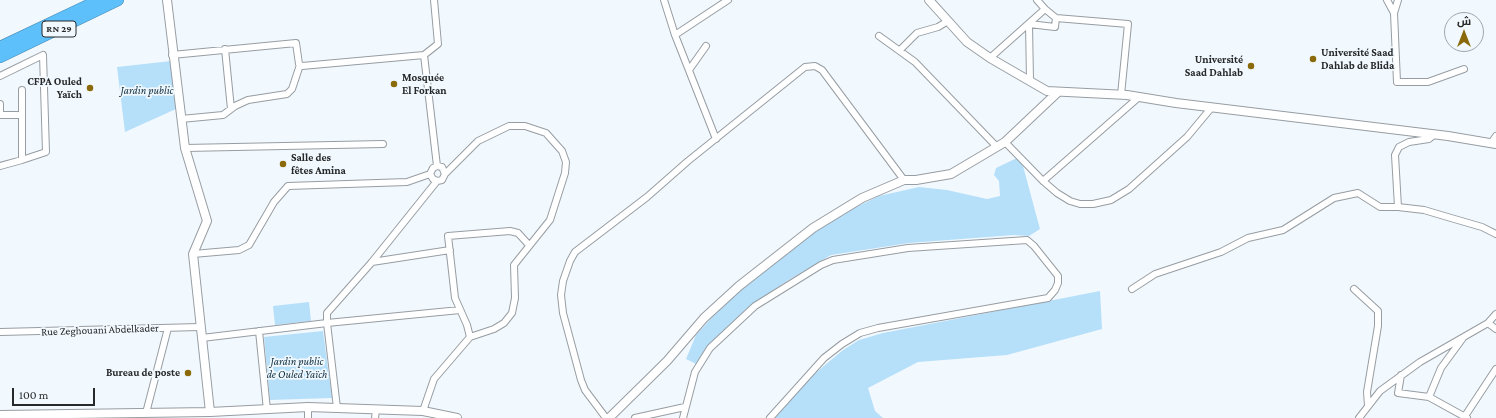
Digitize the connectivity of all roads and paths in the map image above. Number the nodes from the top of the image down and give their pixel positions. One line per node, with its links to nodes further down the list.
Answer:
1 (99, 0): 11 (highway, RN 29)
2 (118, 0): 25 (highway, RN 29)
3 (167, 0): 23 (street)
4 (434, 0): 24 (street)
5 (664, 0): 17 (street)
6 (728, 0): 17 (street)
7 (1037, 0): 12 (street)
8 (1387, 0): 13 (street)
9 (1398, 0): 13 (street)
10 (932, 1): 15 (street)
11 (84, 4): 20 (highway, RN 29)
12 (1045, 9): 14 (street); 16 (street)
13 (1394, 13): 28 (street)
14 (1056, 18): 16 (street); 34 (street)
15 (948, 21): 22 (street); 26 (street)
16 (1029, 24): 26 (street); 31 (street)
17 (675, 35): 29 (street)
18 (879, 36): 22 (street)
19 (706, 46): 29 (street)
20 (0, 47)
21 (225, 49): 23 (street); 27 (street); 38 (street)
22 (900, 50): 47 (street)
23 (172, 55): 41 (street)
24 (424, 55): 27 (street); 51 (street)
25 (0, 57)
26 (990, 58): 31 (street)
27 (300, 65): 38 (street)
28 (1464, 69)
29 (689, 70): 43 (street)
30 (0, 76): 49 (street)
31 (1030, 80): 33 (street)
32 (22, 90): 39 (street)
33 (1058, 92): 34 (street); 45 (street)
34 (1122, 95): 35 (street)
35 (1139, 97): 37 (street); 56 (street)
36 (0, 104): 40 (street)
37 (1212, 107): 42 (street); 56 (street)
38 (231, 109): 41 (street)
39 (22, 115): 40 (street); 49 (street)
40 (0, 116)
41 (181, 119): 48 (street)
42 (1435, 134): 44 (street); 57 (street)
43 (716, 139): 54 (street); 94 (street)
44 (1494, 141)
45 (1006, 142): 47 (street); 56 (street)
46 (383, 144): 48 (street)
47 (997, 147): 54 (street)
48 (185, 148): 61 (street)
49 (22, 160): 50 (street)
50 (0, 166)
51 (437, 166): 52 (street); 53 (street)
52 (430, 174): 55 (street); 61 (street)
53 (445, 174): 55 (street); 59 (street)
54 (904, 180): 94 (street)
55 (438, 181): 62 (street)
56 (1043, 181)
57 (1398, 206): 58 (street); 63 (street)
58 (1496, 234)
59 (529, 245): 60 (street); 76 (street)
60 (450, 250): 62 (street); 65 (street)
61 (193, 254): 69 (street)
62 (372, 262): 67 (street)
63 (1132, 288)
64 (1354, 289): 80 (street)
65 (460, 310): 67 (street); 76 (street)
66 (1496, 314): 68 (street)
67 (327, 323): 72 (street); 83 (street)
68 (1488, 323): 71 (street); 74 (street)
69 (200, 327): 70 (street, Rue Zeghouani Abdelkader); 75 (street)
70 (168, 328): 73 (street, Rue Zeghouani Abdelkader); 87 (street)
71 (1496, 329)
72 (259, 331): 75 (street); 84 (street)
73 (0, 332)
74 (1465, 336): 78 (street); 79 (street)
75 (202, 338): 86 (street)
76 (470, 338): 85 (street)
77 (1496, 369): 92 (street)
78 (1401, 375): 79 (street); 80 (street)
79 (1429, 397): 92 (street)
80 (1368, 406): 98 (street)
81 (308, 407): 83 (street); 84 (street); 93 (street)
82 (685, 407): 95 (street); 96 (street); 97 (street)
83 (337, 408): 88 (street)
84 (267, 410): 86 (street)
85 (423, 411): 88 (street); 91 (street)
86 (210, 412): 89 (street)
87 (146, 413): 89 (street); 90 (street)
88 (375, 414)
89 (162, 415)
90 (0, 416)
91 (452, 417)
92 (1466, 417)
93 (308, 418)
94 (607, 418)
95 (635, 418)
96 (683, 418)
97 (770, 418)
98 (1359, 418)

